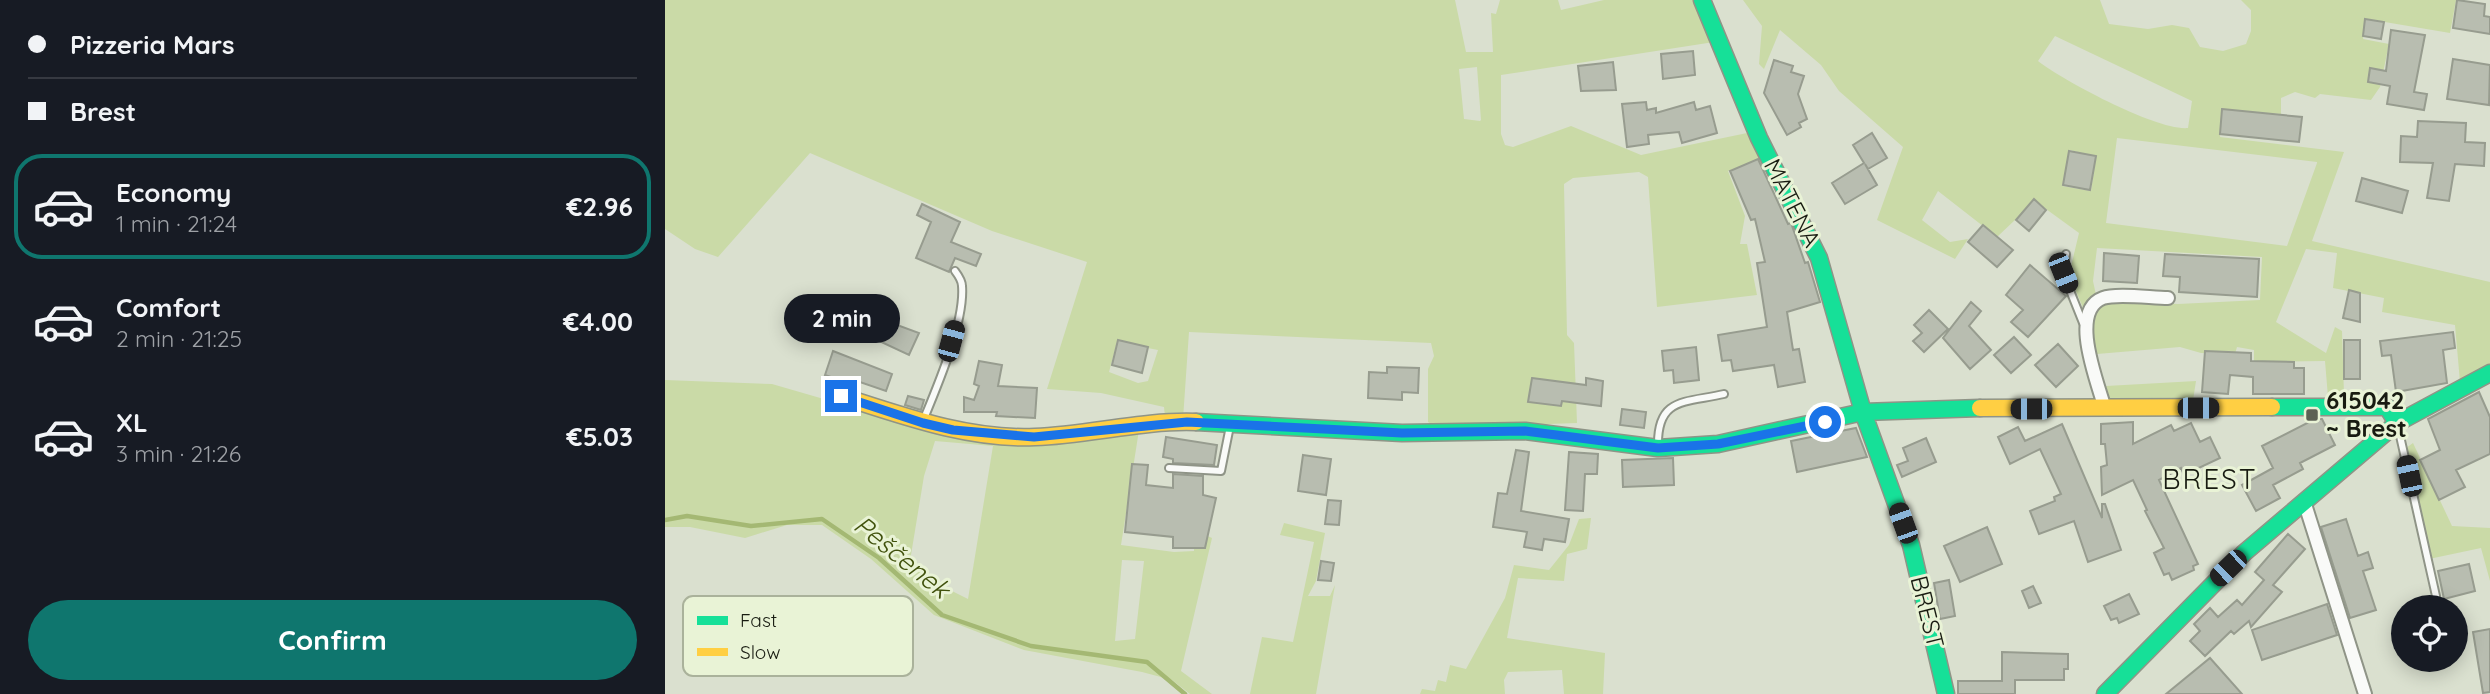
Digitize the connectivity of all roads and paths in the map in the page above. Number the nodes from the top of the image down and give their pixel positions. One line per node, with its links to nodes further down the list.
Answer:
1 (1702, 0): 10 (street, MATENA)
2 (2066, 254): 5 (lane)
3 (955, 271): 11 (lane)
4 (2168, 298): 5 (street)
5 (2084, 325): 9 (street)
6 (2490, 373): 12 (street)
7 (1724, 394): 14 (lane)
8 (841, 396): 11 (street)
9 (2105, 409): 10 (street); 12 (street)
10 (1863, 412): 14 (street); 18 (street, BREST)
11 (923, 423): 13 (street)
12 (2397, 423): 16 (street); 17 (lane)
13 (1230, 424): 14 (street); 15 (lane)
14 (1658, 448)
15 (1169, 468)
16 (2304, 501): 19 (street); 20 (street)
17 (2436, 595)
18 (1947, 694)
19 (2105, 694)
20 (2365, 694)

